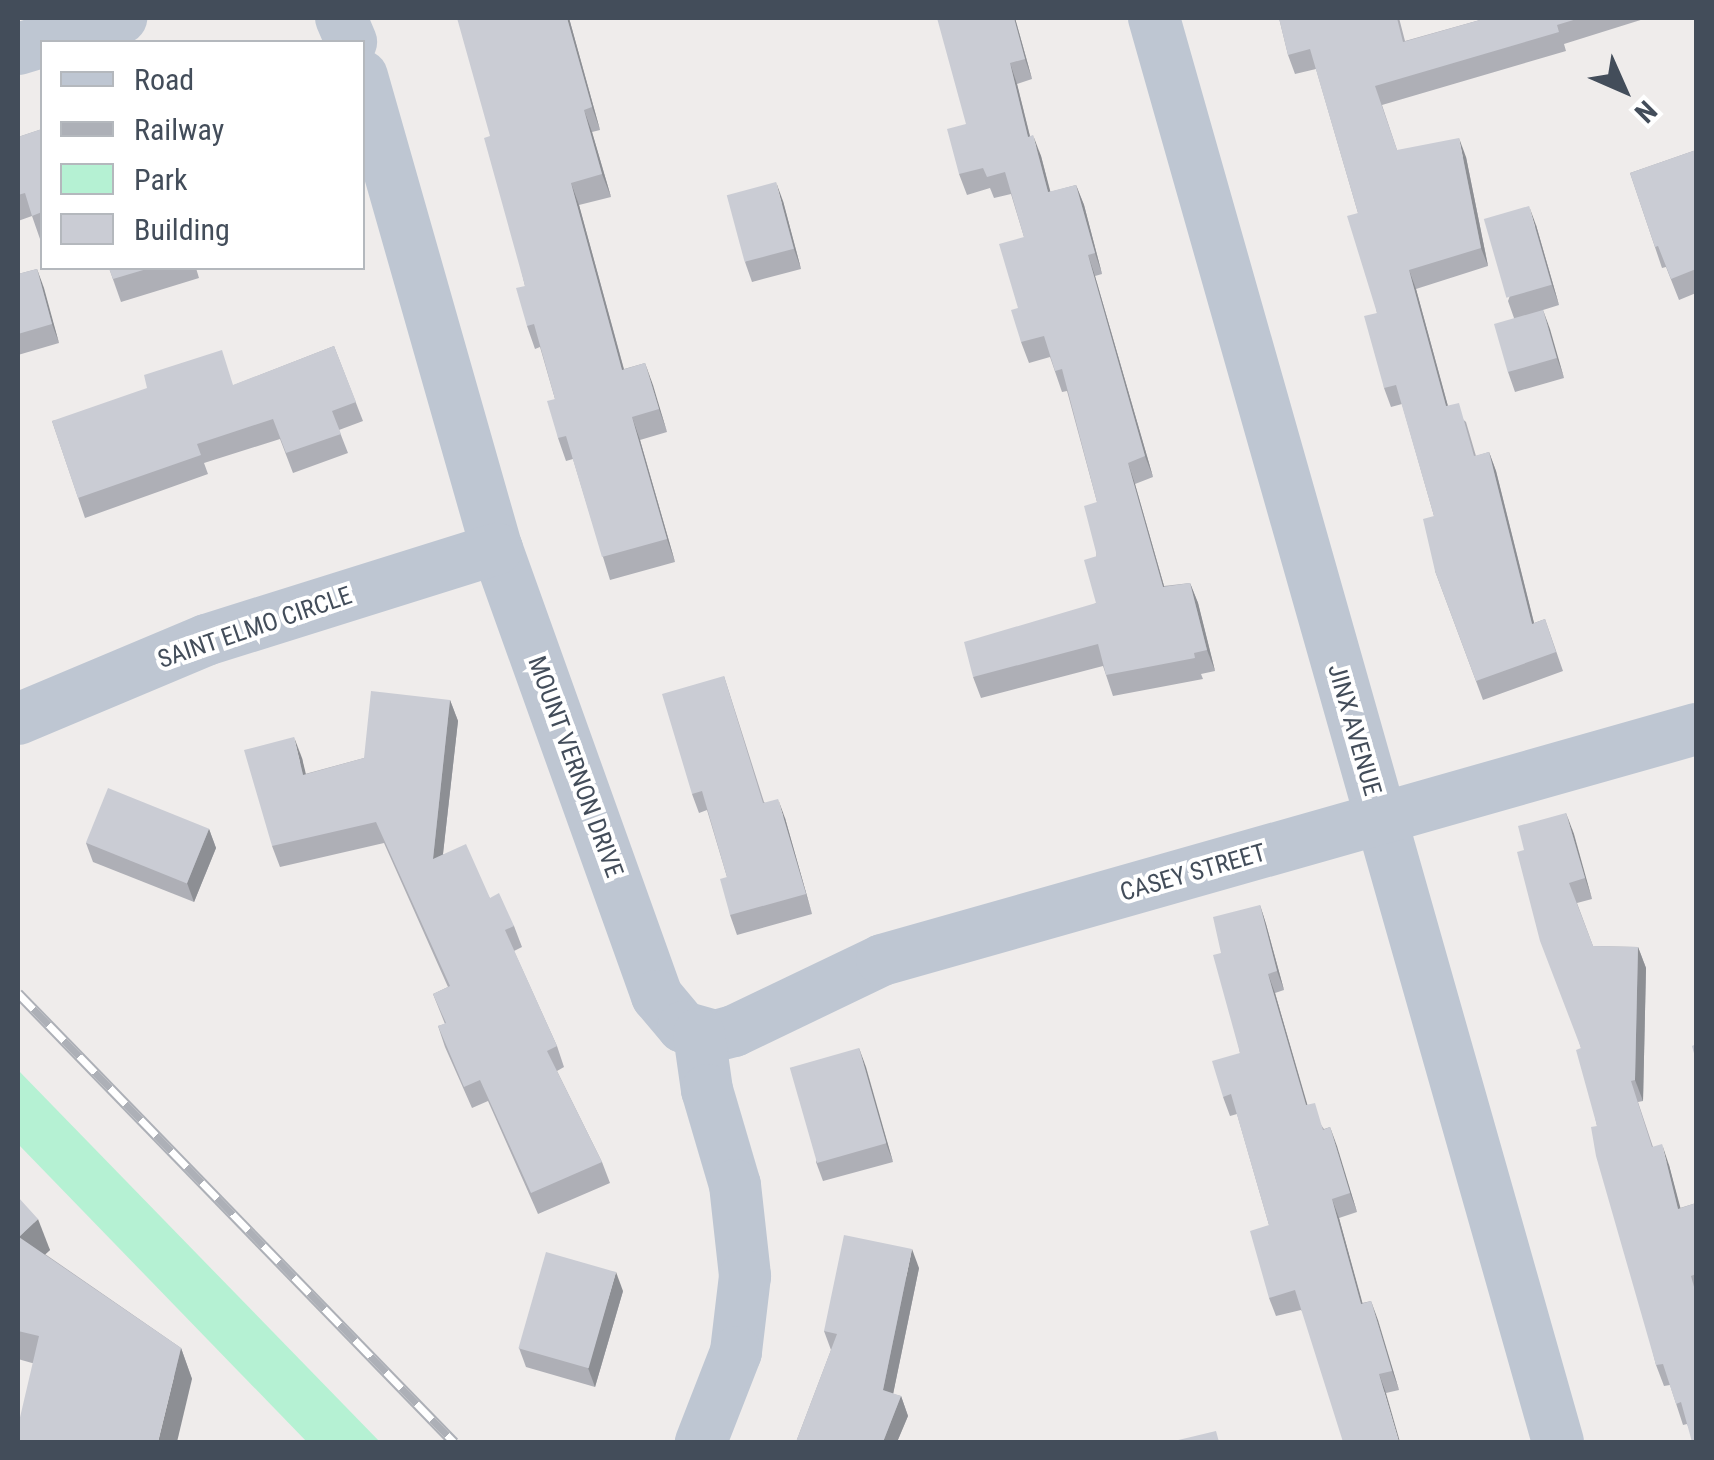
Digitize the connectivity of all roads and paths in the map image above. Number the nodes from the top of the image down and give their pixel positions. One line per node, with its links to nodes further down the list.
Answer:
1 (121, 18): 3 (street)
2 (1154, 18): 8 (street, JINX AVENUE)
3 (45, 40)
4 (365, 87): 5 (street, MOUNT VERNON DRIVE)
5 (497, 549): 6 (street, SAINT ELMO CIRCLE); 9 (street, MOUNT VERNON DRIVE)
6 (18, 719)
7 (1696, 729): 8 (street, CASEY STREET)
8 (1379, 820): 9 (street, CASEY STREET); 11 (street, JINX AVENUE)
9 (699, 1034): 10 (street)
10 (701, 1442)
11 (1558, 1442)

